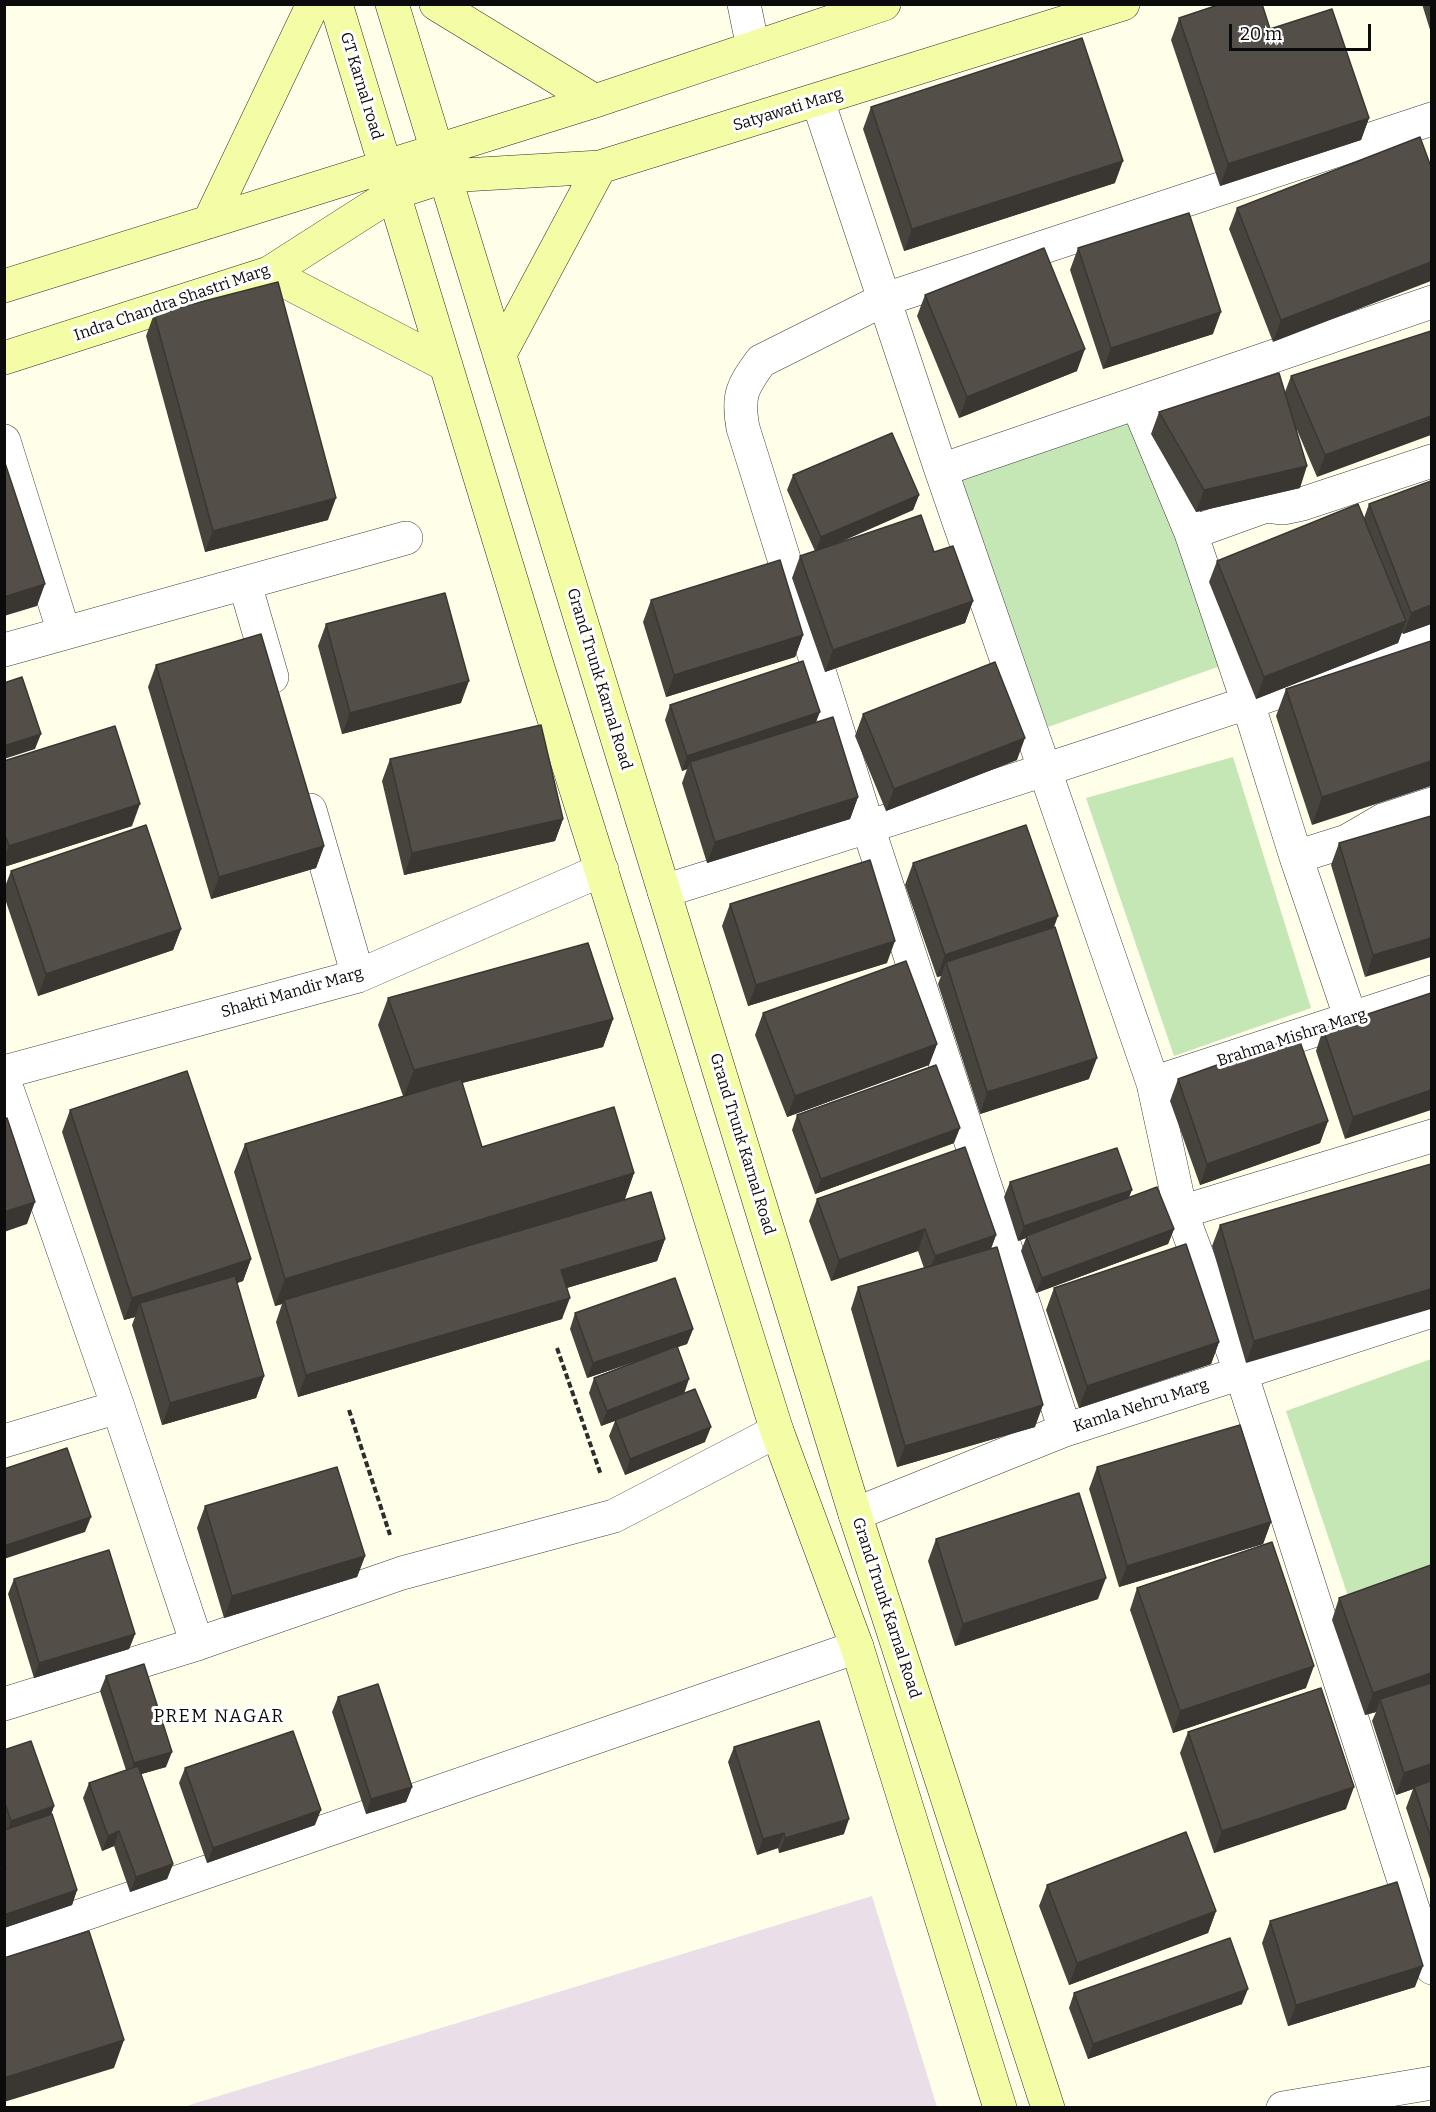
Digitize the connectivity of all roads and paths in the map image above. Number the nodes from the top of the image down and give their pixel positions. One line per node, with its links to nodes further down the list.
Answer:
1 (313, 4): 15 (main road)
2 (336, 4): 14 (main road, GT Karnal road)
3 (392, 4): 12 (main road)
4 (436, 4): 9 (main road)
5 (744, 4): 8 (street)
6 (884, 4): 8 (main road)
7 (1123, 4): 10 (main road, Satyawati Marg)
8 (753, 48): 9 (main road)
9 (596, 101): 12 (main road)
10 (818, 101): 13 (main road, Satyawati Marg); 18 (street)
11 (1431, 119): 18 (street)
12 (442, 164): 13 (main road, Satyawati Marg); 14 (main road); 20 (main road, Grand Trunk Karnal Road)
13 (600, 167): 20 (main road)
14 (390, 180): 15 (main road); 16 (main road, Indra Chandra Shastri Marg); 22 (main road)
15 (209, 222): 17 (main road)
16 (269, 273): 21 (main road, Indra Chandra Shastri Marg); 22 (main road)
17 (4, 286)
18 (884, 300): 26 (street); 38 (street)
19 (1431, 302): 23 (street)
20 (500, 354): 41 (main road, Grand Trunk Karnal Road)
21 (4, 358)
22 (446, 365): 40 (main road)
23 (1137, 404): 26 (street); 27 (street)
24 (4, 441): 30 (street)
25 (1431, 460): 27 (street)
26 (941, 470): 35 (street)
27 (1191, 533): 33 (street)
28 (406, 538): 29 (street)
29 (245, 584): 30 (street); 34 (street)
30 (64, 633): 32 (street)
31 (1431, 639): 33 (street)
32 (4, 650)
33 (1248, 703): 35 (street); 39 (street)
34 (281, 711)
35 (1045, 770): 38 (street); 47 (street)
36 (301, 780): 42 (street)
37 (1431, 804): 39 (street)
38 (868, 827): 41 (street); 55 (street)
39 (1296, 858): 44 (street)
40 (602, 870): 42 (street, Shakti Mandir Marg); 56 (main road)
41 (664, 891): 58 (main road, Grand Trunk Karnal Road)
42 (358, 976): 45 (street, Shakti Mandir Marg)
43 (1431, 992): 44 (street, Brahma Mishra Marg)
44 (1351, 1019): 47 (street, Brahma Mishra Marg)
45 (4, 1072)
46 (4, 1080): 53 (street)
47 (1153, 1083): 49 (street)
48 (1431, 1136): 49 (street)
49 (1181, 1212): 52 (street)
50 (1431, 1311): 52 (street, Kamla Nehru Marg)
51 (557, 1348): 59 (path)
52 (1241, 1373): 55 (street, Kamla Nehru Marg); 65 (street)
53 (118, 1407): 57 (street); 61 (street)
54 (350, 1410): 60 (path)
55 (1065, 1430): 58 (street, Kamla Nehru Marg)
56 (777, 1431): 59 (street); 62 (main road)
57 (4, 1441)
58 (855, 1514): 68 (main road, Grand Trunk Karnal Road)
59 (614, 1516): 60 (street)
60 (402, 1573): 61 (street)
61 (197, 1644): 63 (street)
62 (857, 1647): 64 (street); 67 (main road)
63 (4, 1704)
64 (4, 1942)
65 (1431, 1968)
66 (1431, 2083): 69 (street)
67 (1000, 2108)
68 (1048, 2108)
69 (1283, 2108)

